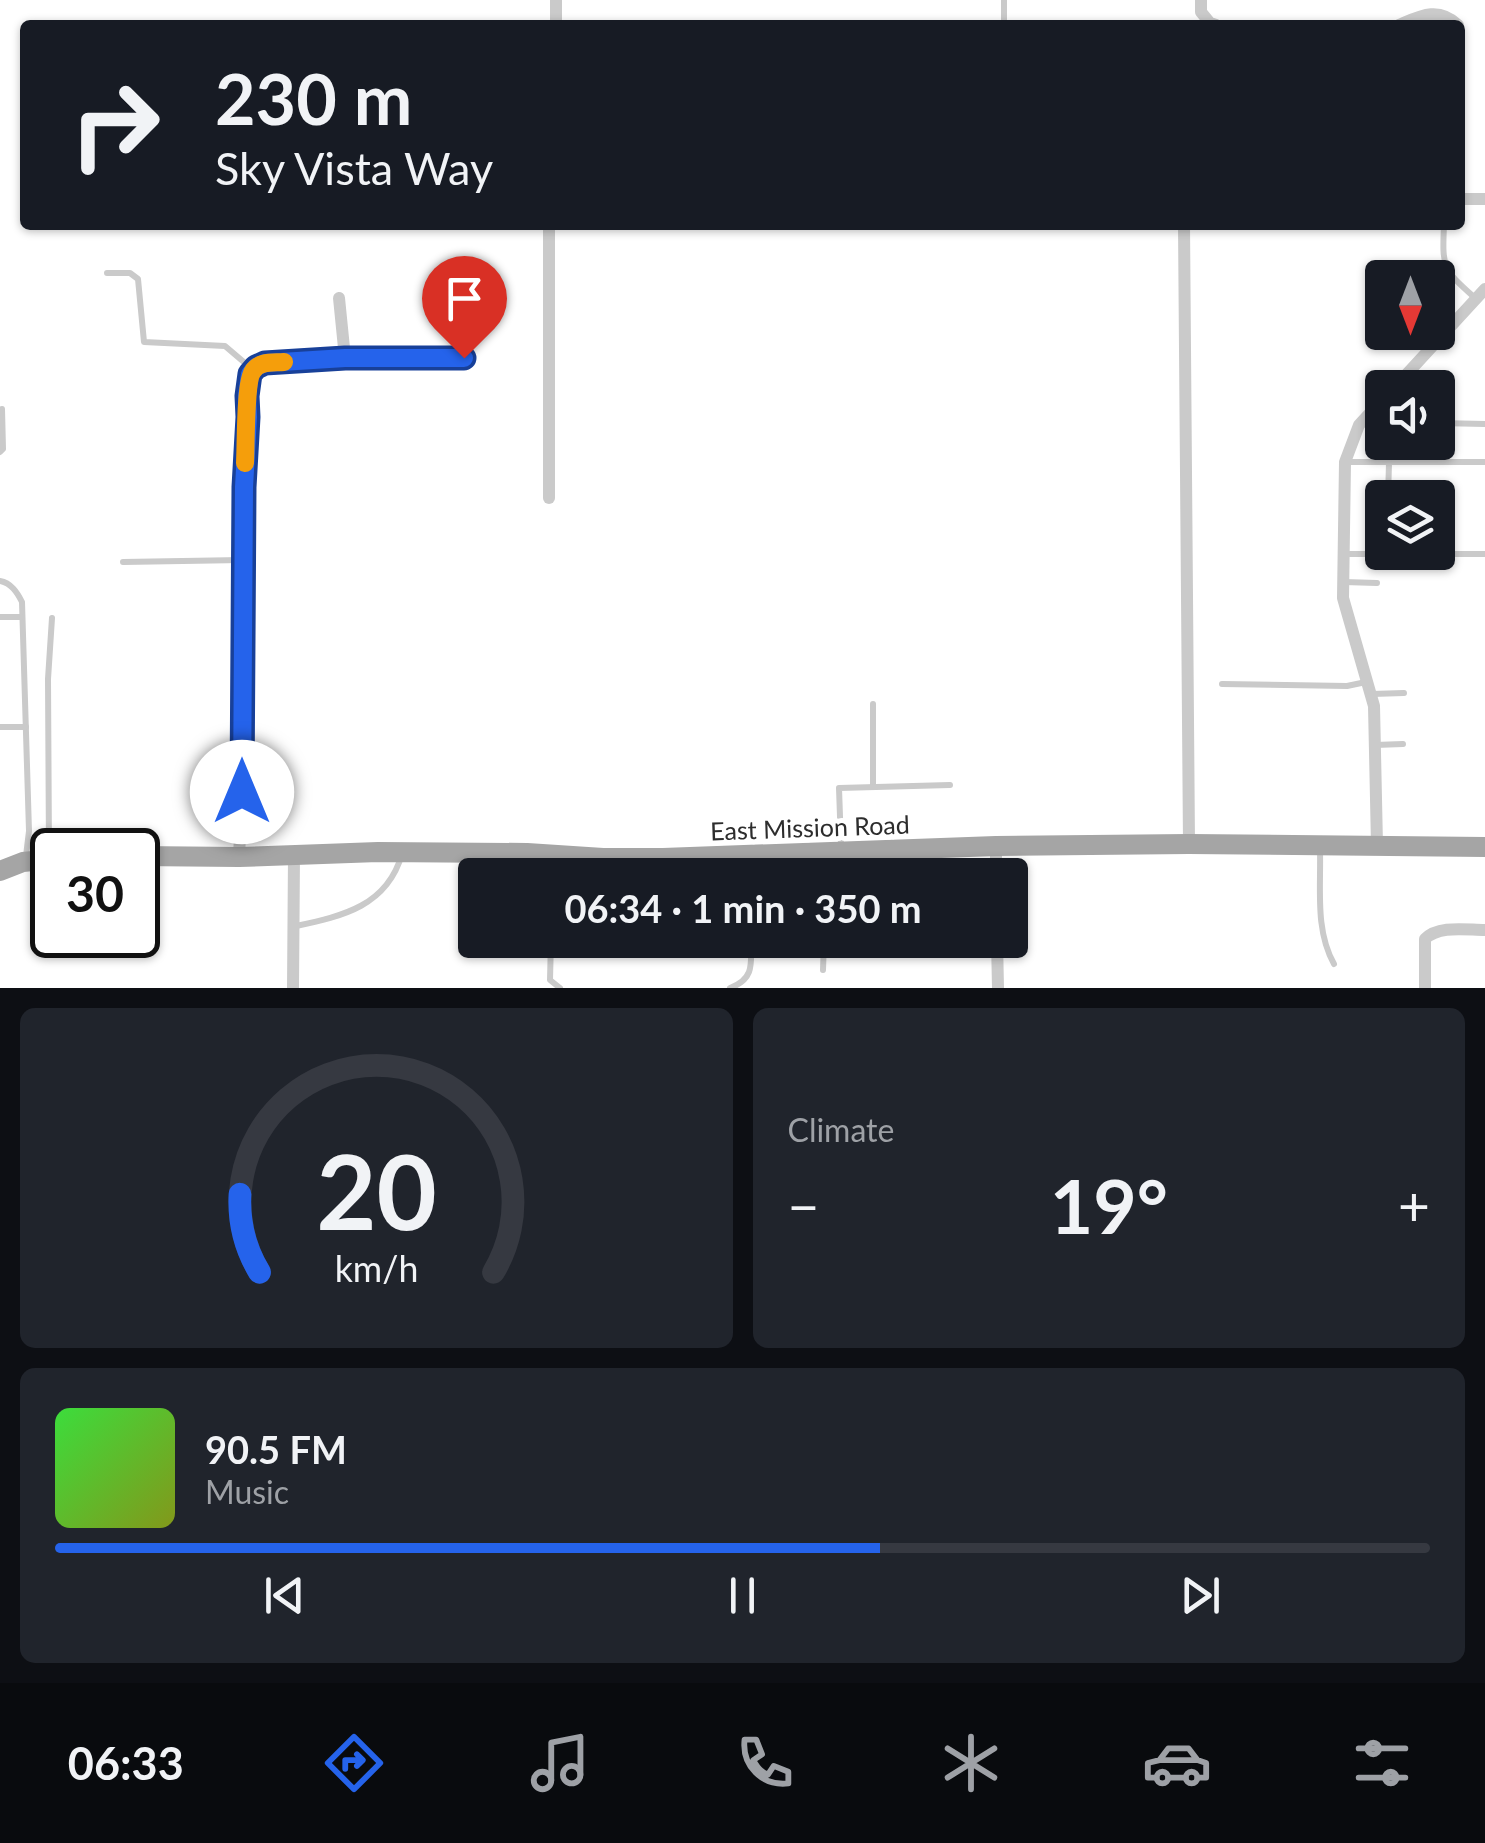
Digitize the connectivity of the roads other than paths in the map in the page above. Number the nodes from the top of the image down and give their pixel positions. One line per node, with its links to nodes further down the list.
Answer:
1 (1411, 20): 2 (street)
2 (1451, 20)
3 (548, 230): 22 (street)
4 (1184, 230): 46 (street)
5 (1444, 230): 7 (lane)
6 (106, 273): 11 (lane)
7 (1480, 294): 12 (street)
8 (339, 298): 9 (street)
9 (345, 358): 10 (street); 11 (street)
10 (464, 358)
11 (253, 370): 27 (street)
12 (1410, 370)
13 (2, 409): 17 (lane)
14 (1365, 421): 18 (street)
15 (1455, 423): 16 (lane)
16 (1485, 424)
17 (0, 452)
18 (1344, 462): 20 (lane); 23 (street)
19 (1485, 462): 20 (lane)
20 (1389, 463): 21 (lane)
21 (1389, 480)
22 (548, 498)
23 (1344, 554): 24 (lane); 30 (street)
24 (1365, 554)
25 (1455, 554): 26 (lane)
26 (1485, 554)
27 (243, 560): 28 (lane); 55 (street)
28 (123, 562)
29 (0, 580): 33 (lane)
30 (1343, 582): 31 (lane); 36 (street)
31 (1378, 583)
32 (0, 617): 33 (lane)
33 (22, 617): 40 (lane)
34 (52, 618): 45 (lane)
35 (1222, 684): 36 (lane)
36 (1369, 688): 37 (lane); 41 (street)
37 (1404, 693)
38 (874, 704): 44 (lane)
39 (0, 726): 40 (lane)
40 (26, 726): 60 (lane)
41 (1375, 744): 42 (lane); 48 (street)
42 (1403, 744)
43 (950, 785): 44 (lane)
44 (873, 787): 52 (lane)
45 (50, 828)
46 (1189, 844): 47 (main road, East Mission Road); 49 (main road, East Mission Road)
47 (1320, 845): 48 (main road, East Mission Road); 69 (lane)
48 (1377, 845): 50 (main road, East Mission Road)
49 (996, 846): 52 (main road, East Mission Road); 59 (street)
50 (1485, 847)
51 (402, 852): 53 (main road, East Mission Road); 56 (main road, East Mission Road); 63 (lane)
52 (833, 852): 57 (main road, East Mission Road); 58 (lane)
53 (294, 855): 55 (main road, East Mission Road); 63 (street)
54 (160, 856): 55 (main road, East Mission Road)
55 (239, 856)
56 (567, 858)
57 (797, 858)
58 (831, 858)
59 (996, 858)
60 (25, 862): 61 (main road); 62 (main road)
61 (30, 862)
62 (0, 871)
63 (294, 927): 71 (street)
64 (1485, 930): 75 (street)
65 (551, 958): 72 (lane)
66 (751, 958): 73 (lane)
67 (823, 958): 70 (lane)
68 (997, 958): 74 (street)
69 (1334, 964)
70 (823, 970)
71 (293, 988)
72 (560, 988)
73 (730, 988)
74 (998, 988)
75 (1425, 988)

